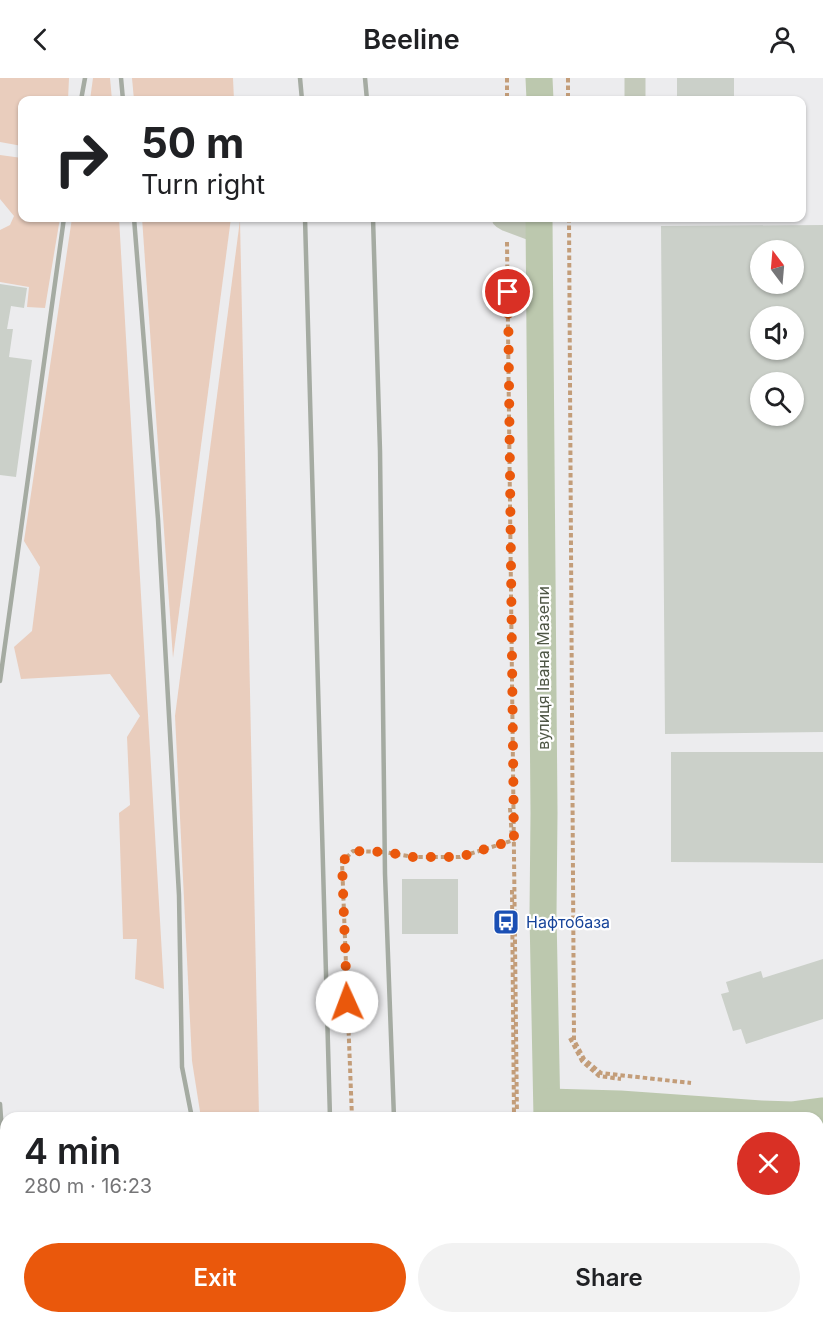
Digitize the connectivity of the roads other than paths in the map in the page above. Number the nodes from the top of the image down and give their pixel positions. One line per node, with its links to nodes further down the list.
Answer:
1 (539, 78): 3 (main road)
2 (635, 78): 4 (street)
3 (540, 96)
4 (635, 96)
5 (522, 222): 6 (street)
6 (539, 225): 7 (main road, вулиця Івана Мазепи)
7 (548, 1110): 8 (main road)
8 (733, 1112)

